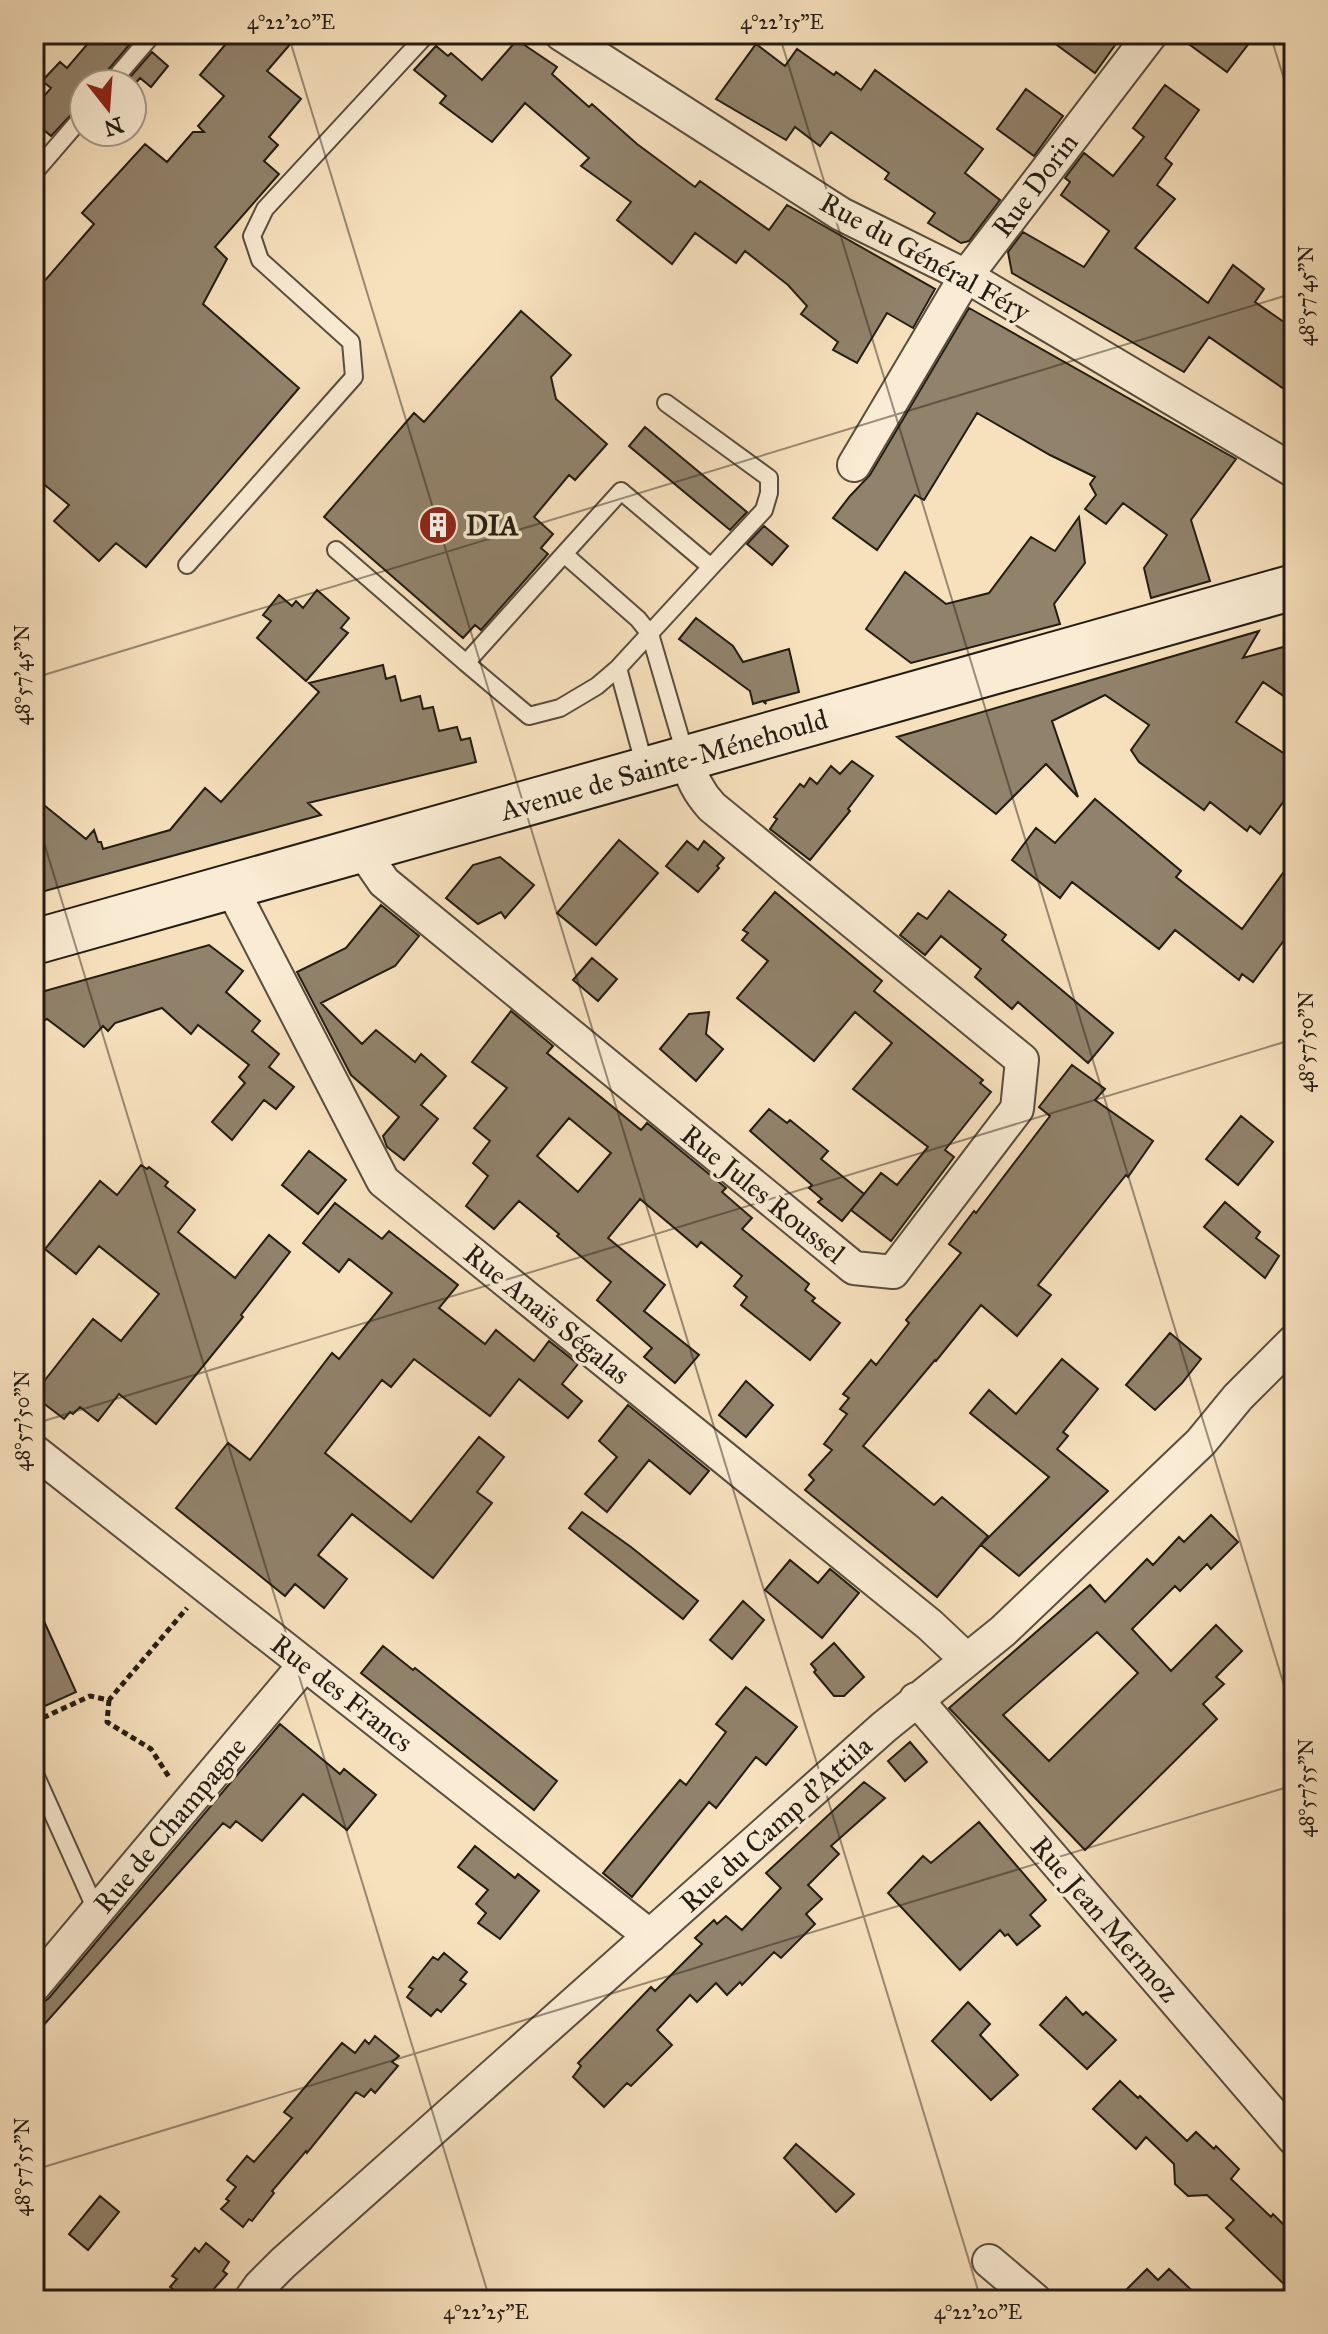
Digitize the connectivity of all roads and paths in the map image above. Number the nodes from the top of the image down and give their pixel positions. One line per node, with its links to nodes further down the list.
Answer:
1 (153, 34): 5 (lane)
2 (427, 34): 14 (lane)
3 (561, 34): 8 (street, Rue du Général Féry)
4 (1151, 34): 8 (street, Rue Dorin)
5 (124, 68)
6 (68, 134): 7 (lane)
7 (34, 173)
8 (966, 276): 10 (street, Rue Dorin); 11 (street, Rue du Général Féry)
9 (666, 403): 15 (lane)
10 (854, 465)
11 (1294, 471)
12 (336, 550): 18 (lane)
13 (564, 554): 15 (lane); 17 (lane); 18 (lane)
14 (187, 565)
15 (711, 567): 17 (lane)
16 (1294, 587): 20 (main road, Avenue de Sainte-Ménehould)
17 (650, 634): 19 (lane); 20 (lane)
18 (466, 663): 19 (lane)
19 (618, 668): 20 (lane)
20 (666, 764): 21 (main road, Avenue de Sainte-Ménehould); 21 (street, Rue Jules Roussel)
21 (362, 850): 22 (main road, Avenue de Sainte-Ménehould)
22 (231, 887): 23 (main road, Avenue de Sainte-Ménehould); 27 (street, Rue Anaïs Ségalas)
23 (34, 942)
24 (1294, 1341): 27 (street, Rue du Camp d'Attila)
25 (34, 1451): 26 (street, Rue des Francs)
26 (206, 1586): 28 (street, Rue des Francs); 30 (path)
27 (966, 1659): 29 (street, Rue du Camp d'Attila)
28 (305, 1664): 33 (street, Rue de Champagne); 35 (street, Rue des Francs)
29 (916, 1699): 35 (street, Rue du Camp d'Attila); 37 (street, Rue Jean Mermoz)
30 (109, 1700): 31 (path); 33 (path)
31 (34, 1722)
32 (34, 1772): 34 (lane)
33 (187, 1804): 34 (street, Rue de Champagne)
34 (97, 1912): 36 (street, Rue de Champagne)
35 (650, 1936): 39 (street, Rue du Camp d'Attila)
36 (34, 1986)
37 (1294, 2139)
38 (989, 2261): 40 (street)
39 (260, 2295)
40 (1035, 2300)

